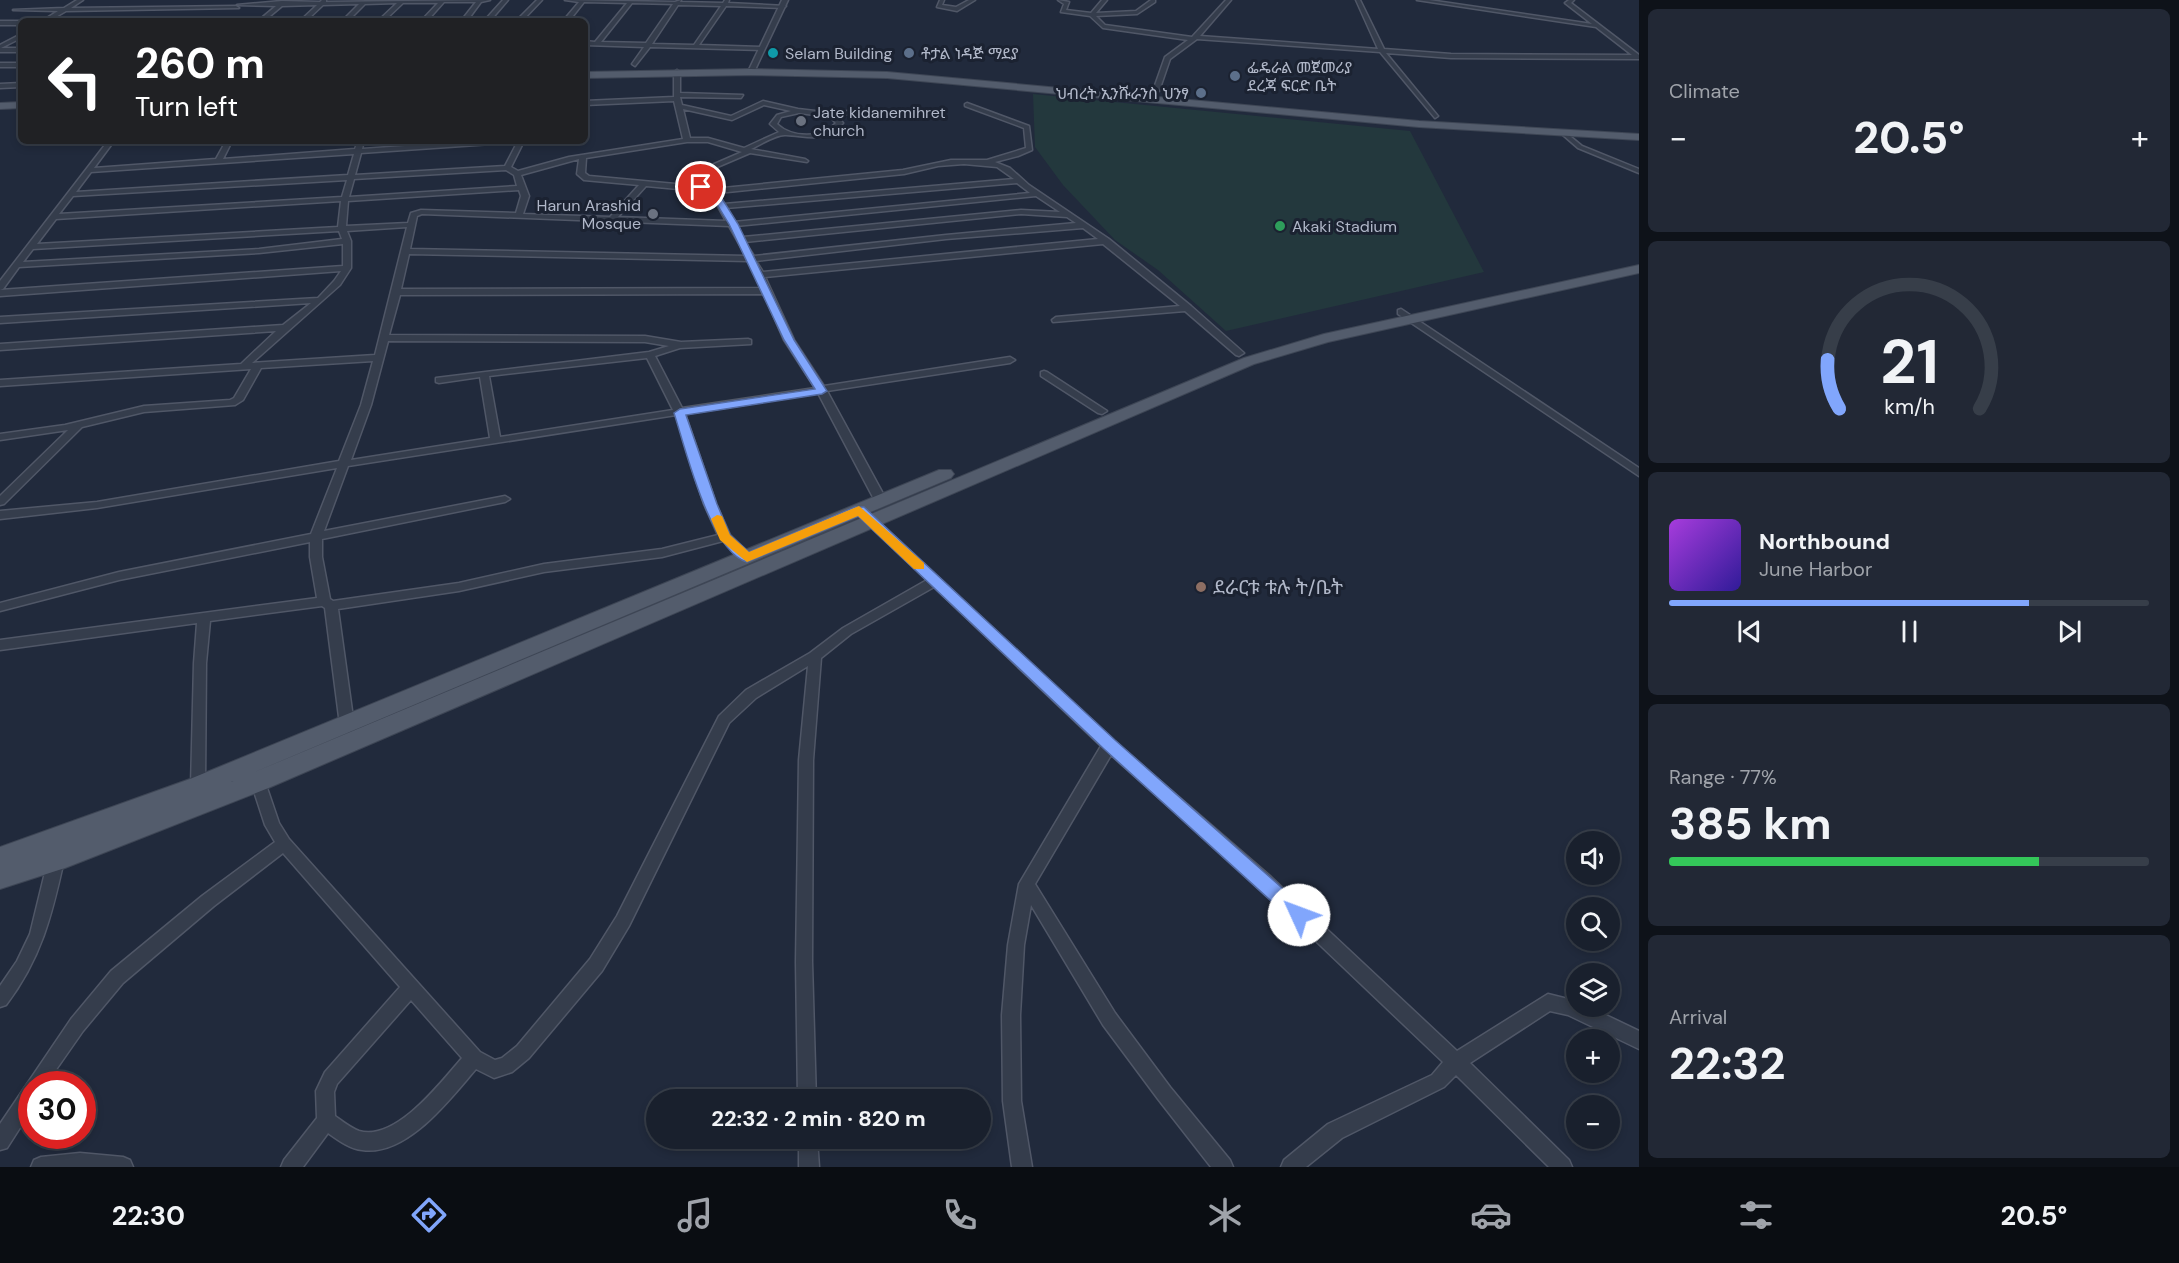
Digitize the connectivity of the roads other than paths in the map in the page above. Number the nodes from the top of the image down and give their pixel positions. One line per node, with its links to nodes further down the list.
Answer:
1 (81, 0): 34 (street)
2 (161, 0): 31 (street)
3 (245, 0): 30 (street)
4 (442, 0): 5 (street); 20 (street); 43 (street)
5 (480, 0): 6 (street); 44 (street)
6 (488, 0)
7 (506, 0): 45 (street)
8 (540, 0): 46 (street)
9 (567, 0): 10 (street)
10 (583, 0): 21 (street); 47 (street)
11 (942, 0): 12 (street)
12 (973, 0)
13 (1060, 0): 35 (street)
14 (1105, 0): 35 (street)
15 (1229, 0): 52 (street)
16 (1358, 0): 60 (street)
17 (1419, 0): 32 (street)
18 (1572, 0): 50 (street)
19 (364, 1): 20 (street); 25 (street); 41 (street)
20 (402, 1): 42 (street)
21 (632, 1): 26 (street); 54 (street)
22 (1153, 1): 35 (street)
23 (1475, 1): 29 (street); 32 (street)
24 (282, 2): 25 (street); 30 (street); 39 (street)
25 (323, 2): 40 (street)
26 (678, 2): 27 (street); 55 (street)
27 (725, 2): 28 (street); 56 (street)
28 (784, 3): 58 (street)
29 (1496, 4)
30 (238, 6): 31 (street); 38 (street)
31 (148, 9): 34 (street); 37 (street)
32 (1476, 9): 50 (street)
33 (16, 10): 34 (street)
34 (63, 10): 36 (street)
35 (1092, 15): 52 (street)
36 (50, 18)
37 (137, 18)
38 (222, 18)
39 (264, 18)
40 (306, 18)
41 (348, 18)
42 (384, 18)
43 (427, 18)
44 (466, 18)
45 (490, 18)
46 (522, 18)
47 (568, 18)
48 (0, 23): 49 (street)
49 (18, 23)
50 (1596, 26): 61 (street)
51 (18, 37): 57 (street)
52 (1194, 38): 60 (street); 71 (street)
53 (588, 43): 54 (street)
54 (596, 44): 55 (street)
55 (647, 45): 56 (street); 64 (street)
56 (696, 46): 58 (street)
57 (0, 49): 59 (street)
58 (760, 49): 66 (street)
59 (18, 50)
60 (1383, 52): 61 (street); 83 (street)
61 (1638, 57)
62 (0, 64): 63 (street)
63 (18, 64)
64 (635, 64): 65 (main road); 66 (main road)
65 (588, 66)
66 (751, 68): 67 (main road); 71 (main road); 86 (main road)
67 (677, 72): 68 (main road); 75 (street)
68 (588, 75)
69 (0, 86): 70 (street)
70 (18, 86)
71 (1156, 91): 83 (main road)
72 (18, 96): 74 (main road)
73 (741, 96): 75 (street)
74 (0, 97)
75 (677, 100): 76 (street); 80 (street); 88 (street)
76 (588, 103)
77 (18, 105): 79 (main road)
78 (967, 105): 98 (street)
79 (0, 106)
80 (799, 111): 82 (street); 85 (street)
81 (864, 111): 82 (street)
82 (832, 115): 85 (street)
83 (1435, 116): 84 (main road)
84 (1639, 127)
85 (784, 132): 94 (street)
86 (1565, 134): 87 (main road); 101 (street)
87 (1639, 137)
88 (687, 140): 94 (street); 95 (street)
89 (109, 144): 100 (street)
90 (227, 144): 96 (street)
91 (418, 144): 93 (street)
92 (519, 144): 99 (street)
93 (360, 146): 96 (street); 104 (street)
94 (747, 151): 97 (street); 108 (street)
95 (583, 157): 103 (street); 107 (street)
96 (218, 161): 100 (street)
97 (805, 161)
98 (986, 162): 102 (street); 106 (street)
99 (507, 168): 103 (street); 104 (street)
100 (89, 170): 112 (street)
101 (1639, 171)
102 (904, 172): 105 (street); 110 (street)
103 (518, 174): 109 (street)
104 (352, 178): 112 (street); 114 (street)
105 (811, 181): 111 (street); 115 (street)
106 (1017, 181): 110 (street); 113 (street)
107 (645, 182): 108 (street); 122 (street)
108 (701, 187): 111 (street)
109 (523, 188): 114 (street); 119 (street)
110 (913, 189): 115 (street); 116 (street)
111 (713, 191): 117 (street)
112 (70, 194): 121 (street)
113 (1038, 194): 116 (street); 120 (street)
114 (345, 198): 121 (street); 127 (street)
115 (819, 198): 117 (street); 118 (street)
116 (923, 204): 118 (street); 123 (street)
117 (722, 206): 124 (street)
118 (827, 213): 124 (street); 128 (street)
119 (519, 215): 122 (street); 125 (street)
120 (1074, 216): 123 (street); 126 (street)
121 (53, 217): 133 (street)
122 (612, 219): 124 (street)
123 (933, 221): 128 (street); 129 (street)
124 (734, 224): 130 (street)
125 (410, 225): 127 (street); 135 (street)
126 (1084, 225): 129 (street); 132 (street)
127 (342, 229): 131 (street); 133 (street)
128 (836, 230): 130 (street); 134 (street)
129 (946, 237): 134 (street)
130 (741, 240): 136 (street)
131 (347, 241): 138 (street); 139 (street)
132 (1106, 242): 141 (street); 147 (street)
133 (29, 247): 138 (street)
134 (845, 248): 136 (street)
135 (404, 251): 136 (street); 144 (street)
136 (751, 259): 141 (street)
137 (1639, 260): 148 (main road)
138 (16, 265): 142 (street)
139 (347, 268): 145 (street); 146 (street)
140 (1639, 269): 148 (main road)
141 (760, 275): 143 (street)
142 (0, 287)
143 (766, 291): 144 (street); 166 (street)
144 (396, 292): 152 (street)
145 (0, 293)
146 (320, 300): 149 (street); 151 (street)
147 (1188, 308): 150 (street); 156 (street)
148 (1406, 315): 156 (main road); 173 (street); 176 (main road)
149 (0, 320)
150 (1056, 320)
151 (285, 328): 155 (street); 161 (street)
152 (384, 338): 154 (street); 158 (street)
153 (748, 342): 154 (street)
154 (681, 345): 157 (street)
155 (0, 347)
156 (1239, 353): 167 (main road)
157 (650, 355): 162 (street); 168 (street)
158 (377, 358): 160 (street); 172 (street)
159 (1010, 360): 166 (street)
160 (258, 365): 161 (street); 169 (street)
161 (243, 367): 165 (street)
162 (484, 374): 164 (street); 171 (street)
163 (1044, 374): 167 (street)
164 (439, 380)
165 (0, 383)
166 (822, 391): 168 (street); 176 (street)
167 (1102, 411): 176 (main road)
168 (680, 413): 171 (street); 179 (street)
169 (80, 425): 170 (street); 175 (street)
170 (0, 437)
171 (495, 440): 172 (street)
172 (343, 464): 177 (street); 178 (street)
173 (1639, 473)
174 (505, 499): 178 (street)
175 (0, 502)
176 (871, 510): 180 (main road); 181 (street); 189 (main road)
177 (0, 515)
178 (316, 537): 182 (street); 183 (street)
179 (725, 537): 180 (street); 182 (street)
180 (747, 558): 187 (main road)
181 (935, 581): 186 (street); 188 (street)
182 (327, 603): 184 (street); 187 (street)
183 (0, 608)
184 (204, 619): 185 (street); 190 (street)
185 (0, 645)
186 (815, 656): 199 (street); 202 (street)
187 (347, 725): 190 (main road)
188 (1109, 745): 195 (street); 200 (street)
189 (258, 782): 191 (street); 193 (main road)
190 (198, 786): 192 (main road)
191 (284, 844): 196 (street); 201 (street)
192 (0, 858)
193 (56, 860): 194 (main road); 197 (street)
194 (0, 878)
195 (1028, 884): 211 (street); 212 (street)
196 (411, 988): 199 (street); 204 (street)
197 (0, 999)
198 (1639, 1040): 200 (street)
199 (474, 1058): 204 (street)
200 (1456, 1062): 213 (street); 214 (street)
201 (45, 1071)
202 (807, 1089)
203 (18, 1113): 205 (street)
204 (326, 1120): 209 (street)
205 (0, 1141)
206 (808, 1149): 210 (street)
207 (41, 1167): 208 (street)
208 (123, 1167)
209 (291, 1167)
210 (808, 1167)
211 (1022, 1167)
212 (1223, 1167)
213 (1291, 1167)
214 (1562, 1167)

